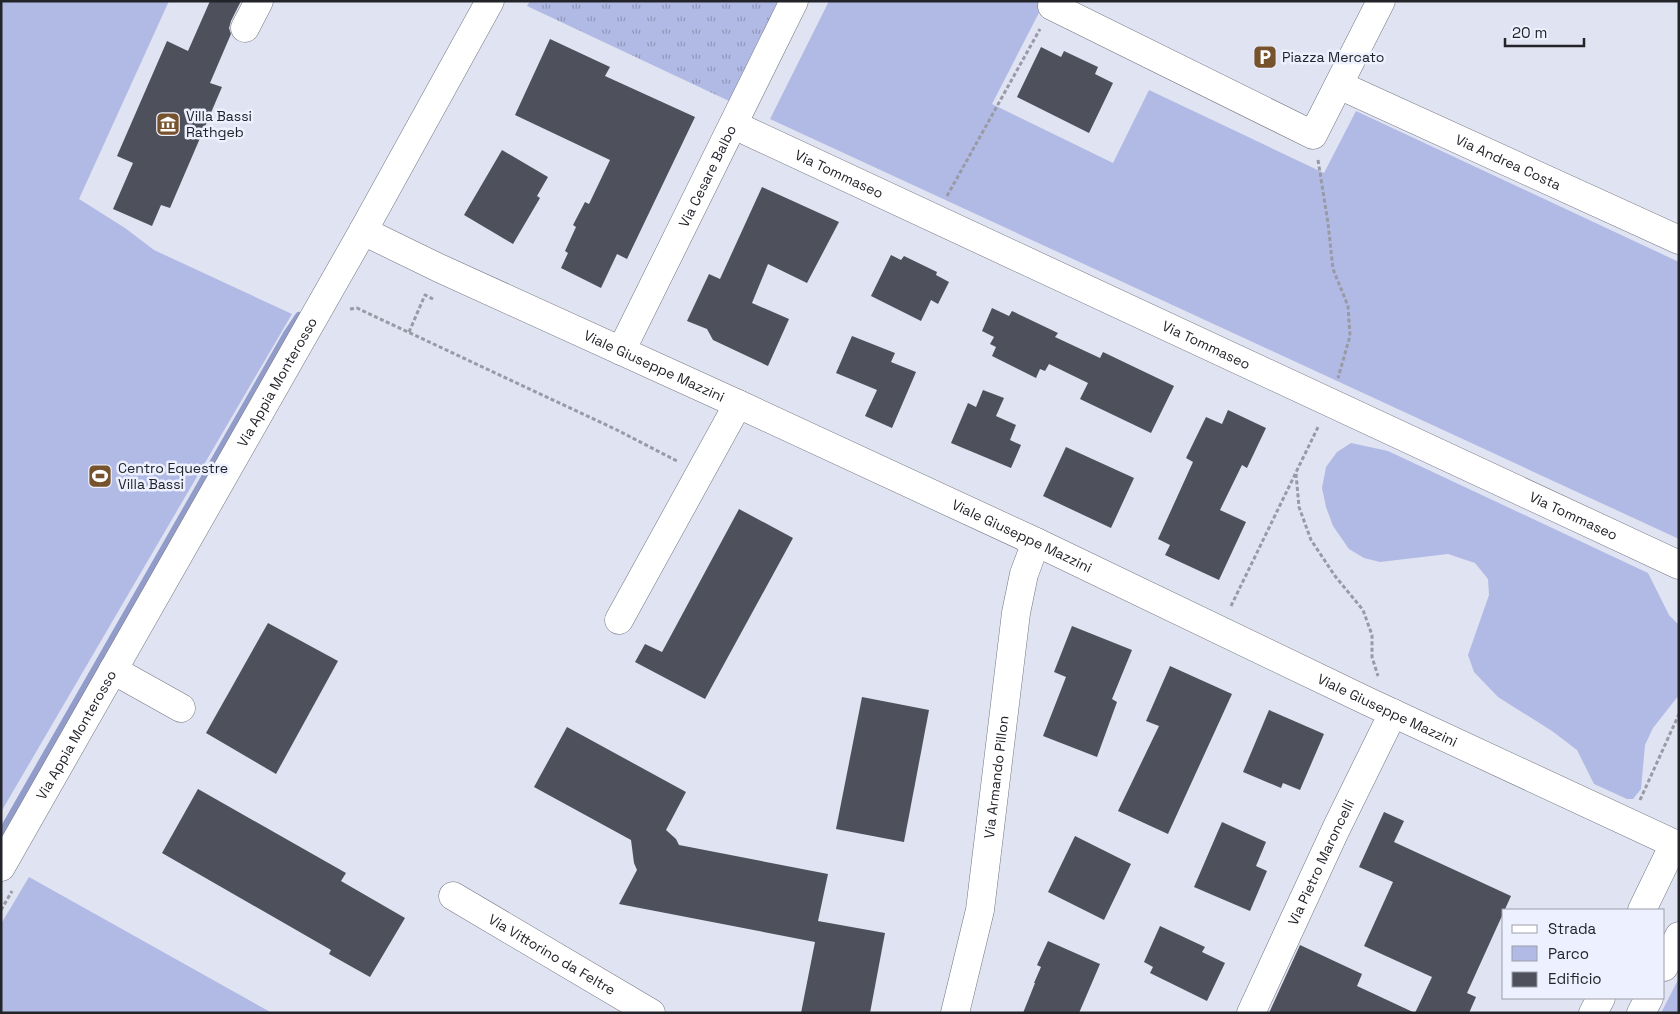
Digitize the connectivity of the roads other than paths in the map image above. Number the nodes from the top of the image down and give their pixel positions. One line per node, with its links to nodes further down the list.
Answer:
1 (259, 1): 6 (street)
2 (490, 1): 9 (street, Via Appia Monterosso)
3 (794, 1): 8 (street, Via Cesare Balbo)
4 (1382, 1): 7 (street)
5 (1054, 4): 7 (street)
6 (245, 28)
7 (1339, 84): 10 (street, Via Andrea Costa)
8 (734, 125): 11 (street, Via Cesare Balbo); 14 (street, Via Tommaseo)
9 (363, 231): 11 (street, Viale Giuseppe Mazzini); 16 (street, Via Appia Monterosso)
10 (1679, 240)
11 (620, 352): 12 (street, Viale Giuseppe Mazzini)
12 (738, 404): 13 (street, Viale Giuseppe Mazzini); 15 (street)
13 (1036, 542): 18 (street, Viale Giuseppe Mazzini); 28 (street, Via Armando Pillon)
14 (1679, 565)
15 (619, 620)
16 (113, 670): 17 (street); 20 (street, Via Appia Monterosso)
17 (181, 708)
18 (1393, 713): 19 (street, Viale Giuseppe Mazzini); 29 (street, Via Pietro Maroncelli)
19 (1676, 845): 22 (street)
20 (8, 877)
21 (454, 896): 27 (street, Via Vittorino da Feltre)
22 (1643, 909)
23 (1679, 936): 24 (street)
24 (1665, 965)
25 (1601, 999): 30 (street)
26 (1648, 999): 31 (street)
27 (651, 1013)
28 (955, 1013)
29 (1251, 1013)
30 (1594, 1013)
31 (1641, 1013)

